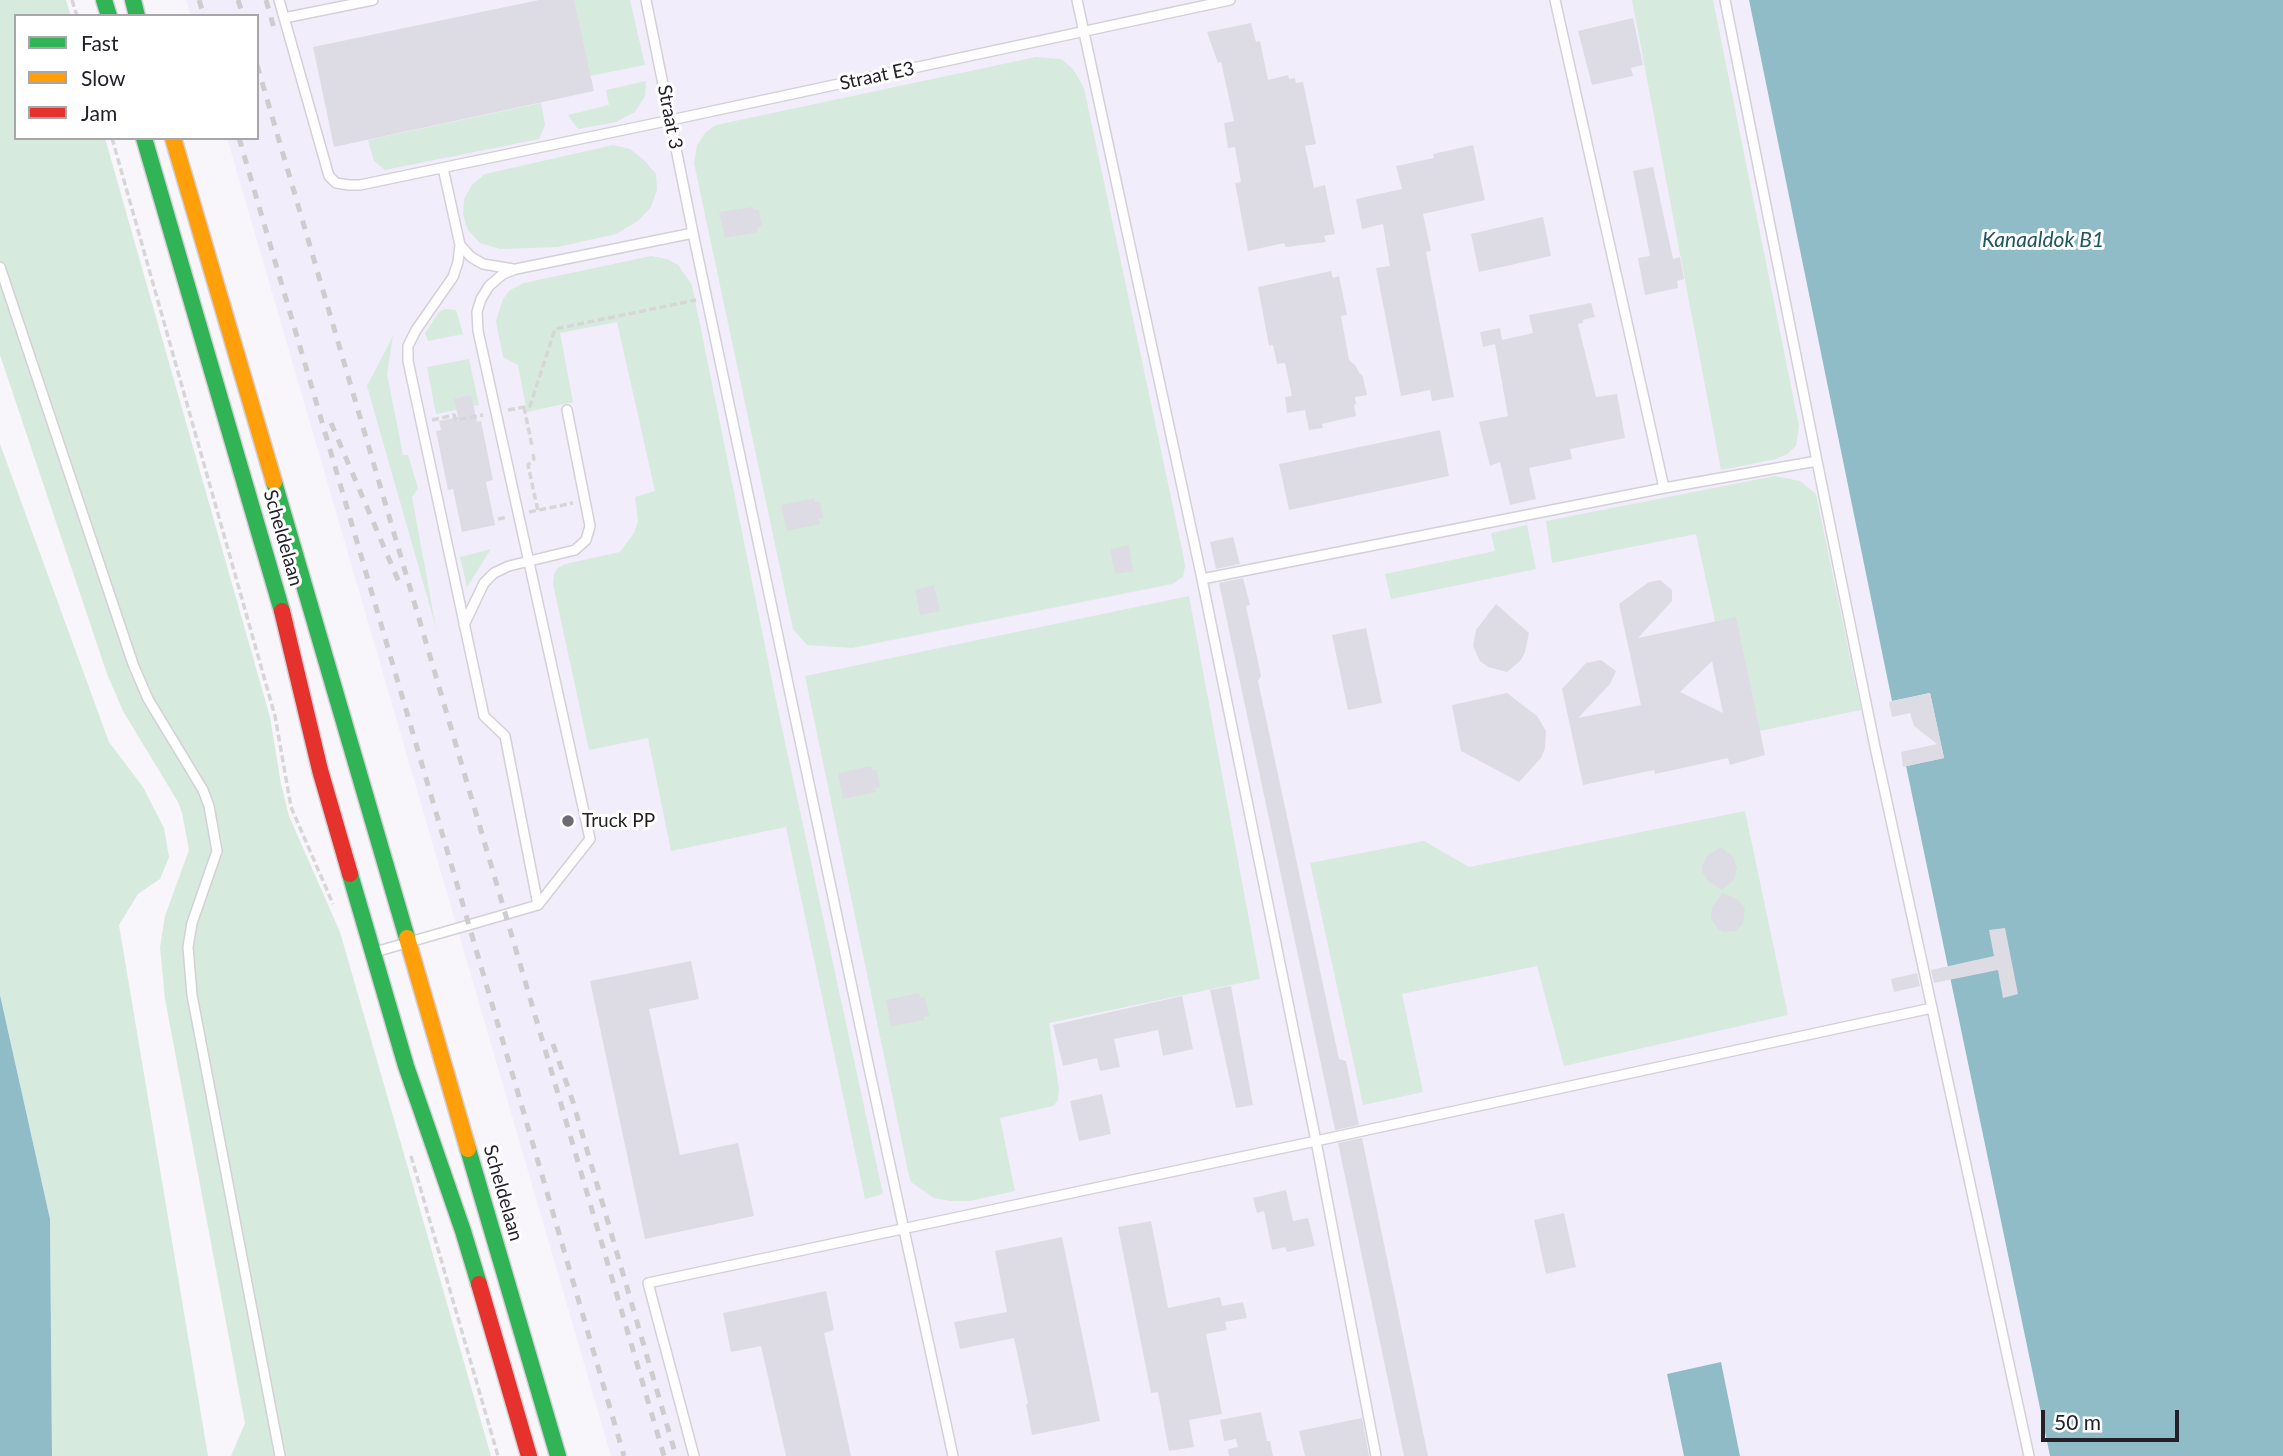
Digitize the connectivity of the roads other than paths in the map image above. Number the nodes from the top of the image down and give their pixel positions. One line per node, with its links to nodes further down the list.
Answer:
1 (279, 0): 8 (lane)
2 (373, 0): 8 (lane)
3 (646, 0): 10 (lane, Straat 3)
4 (1077, 0): 9 (lane)
5 (1230, 0): 9 (lane, Straat E3)
6 (1556, 0): 20 (lane)
7 (1725, 0): 19 (lane)
8 (284, 18): 13 (lane, Straat E3)
9 (1084, 31): 10 (lane, Straat E3); 22 (lane)
10 (671, 120): 13 (lane, Straat E3); 14 (lane, Straat 3)
11 (145, 140): 26 (main road, Scheldelaan)
12 (174, 140): 25 (main road, Scheldelaan)
13 (443, 167): 15 (lane)
14 (692, 233): 17 (lane); 29 (lane, Straat 3)
15 (460, 245): 17 (lane); 23 (lane)
16 (0, 267): 30 (lane)
17 (516, 269): 21 (lane)
18 (567, 410): 21 (lane)
19 (1817, 461): 20 (lane); 27 (lane)
20 (1664, 488): 22 (lane)
21 (528, 562): 23 (lane); 24 (lane)
22 (1202, 579): 28 (lane)
23 (464, 625): 24 (lane)
24 (538, 905): 25 (lane)
25 (408, 943): 26 (lane); 32 (main road, Scheldelaan)
26 (373, 952): 31 (main road, Scheldelaan)
27 (1932, 1008): 28 (lane); 36 (lane)
28 (1317, 1141): 29 (lane); 35 (lane)
29 (904, 1228): 33 (lane); 34 (lane, Straat 3)
30 (280, 1456)
31 (529, 1456)
32 (558, 1456)
33 (694, 1456)
34 (953, 1456)
35 (1376, 1456)
36 (2029, 1456)

